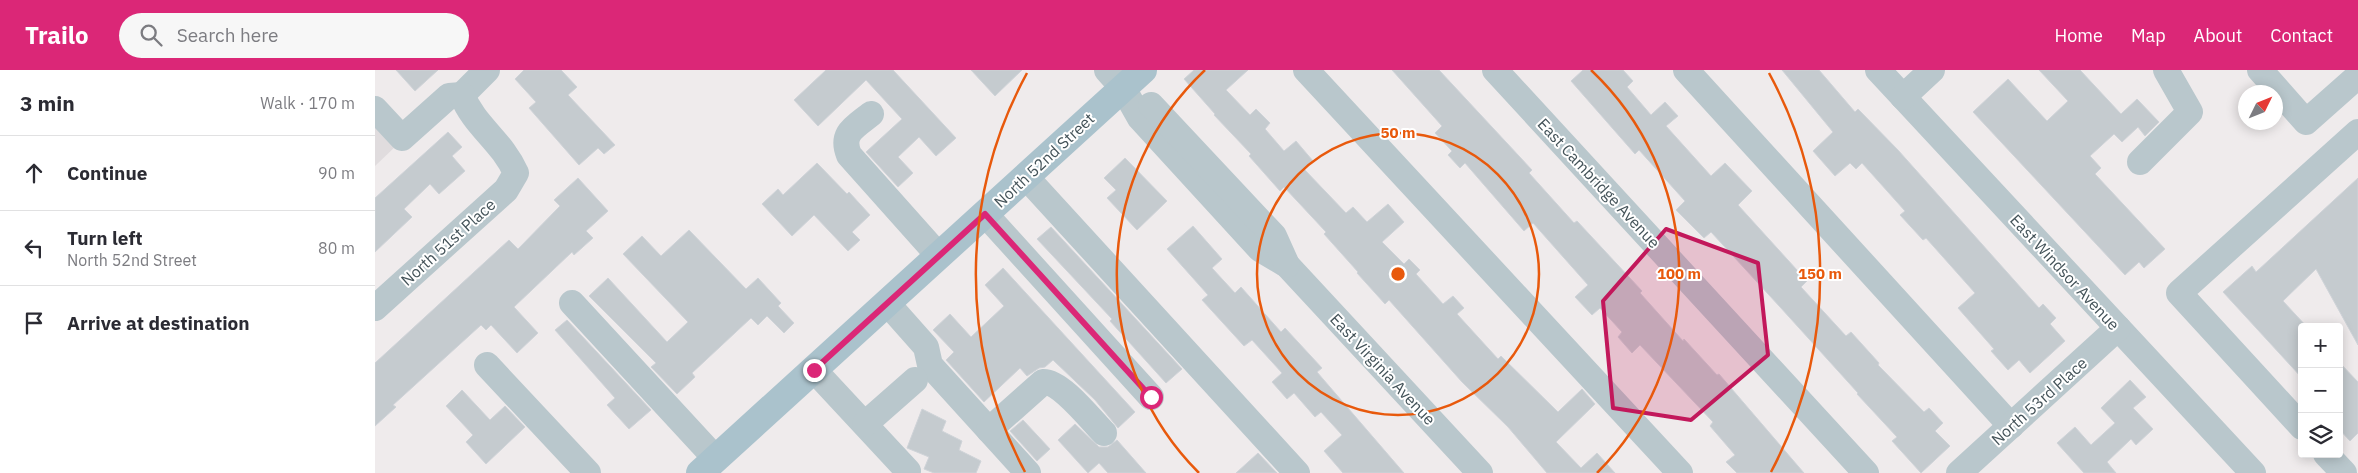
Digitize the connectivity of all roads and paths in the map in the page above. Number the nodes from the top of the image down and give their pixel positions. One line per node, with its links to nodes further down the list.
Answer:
1 (487, 70): 11 (street)
2 (1306, 70): 40 (street)
3 (1495, 70): 41 (street, East Cambridge Avenue)
4 (1686, 70): 30 (street)
5 (1878, 70): 12 (street, East Windsor Avenue)
6 (1932, 70): 12 (street)
7 (2166, 70): 16 (street)
8 (2260, 70): 10 (street)
9 (1124, 76): 17 (main road, North 52nd Street); 39 (street, East Virginia Avenue)
10 (2358, 76)
11 (462, 95): 13 (street); 22 (street, North 51st Place)
12 (1903, 97): 23 (street, East Windsor Avenue)
13 (375, 109)
14 (871, 114): 19 (street)
15 (2358, 132): 28 (street)
16 (2140, 162)
17 (1026, 177): 18 (main road, North 52nd Street); 38 (street)
18 (985, 214): 19 (main road, North 52nd Street); 27 (street)
19 (939, 256): 21 (main road, North 52nd Street)
20 (573, 302): 34 (street)
21 (887, 303): 25 (main road, North 52nd Street); 31 (street)
22 (375, 308)
23 (2118, 328): 30 (street, North 53rd Place); 43 (street, East Windsor Avenue)
24 (487, 365): 36 (street)
25 (814, 370): 29 (street); 34 (main road, North 52nd Street)
26 (915, 380): 29 (street)
27 (1151, 397)
28 (2298, 423)
29 (865, 424): 35 (street)
30 (2011, 426): 42 (street, North 53rd Place)
31 (989, 430): 32 (street); 37 (street)
32 (1104, 433)
33 (2331, 458): 44 (street)
34 (708, 466)
35 (909, 471)
36 (588, 473)
37 (1028, 473)
38 (1297, 473)
39 (1480, 473)
40 (1680, 473)
41 (1866, 473)
42 (1959, 473)
43 (2253, 473)
44 (2344, 473)

